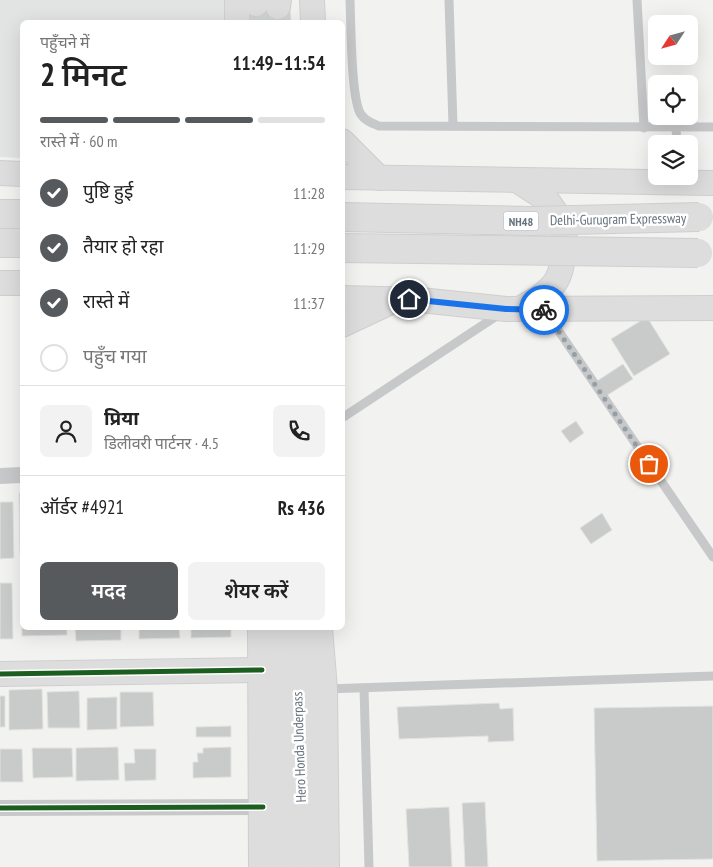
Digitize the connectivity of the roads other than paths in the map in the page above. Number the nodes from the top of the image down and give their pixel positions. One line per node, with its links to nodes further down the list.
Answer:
1 (312, 0): 7 (main road)
2 (350, 0): 8 (lane)
3 (449, 0): 8 (lane)
4 (637, 0): 10 (lane)
5 (261, 2): 6 (main road)
6 (239, 20)
7 (313, 20)
8 (453, 125): 10 (lane)
9 (713, 127): 11 (lane)
10 (644, 128): 11 (lane)
11 (676, 128): 12 (lane)
12 (676, 135)
13 (345, 144): 17 (main road)
14 (0, 173): 15 (main road)
15 (20, 174)
16 (345, 177): 17 (main road)
17 (379, 178): 19 (main road)
18 (648, 179): 19 (main road)
19 (518, 181): 35 (main road)
20 (698, 181): 21 (main road)
21 (713, 183)
22 (0, 214): 23 (highway)
23 (20, 214)
24 (345, 217): 25 (highway, Delhi-Gurugram Expressway / NH48, bridge)
25 (706, 218)
26 (0, 243): 27 (highway)
27 (20, 244)
28 (345, 248): 29 (highway, NH48, bridge)
29 (713, 253)
30 (0, 282): 31 (main road)
31 (20, 282)
32 (397, 299): 33 (main road); 35 (main road); 37 (main road)
33 (348, 301)
34 (713, 308): 36 (main road)
35 (512, 309): 36 (main road); 38 (lane)
36 (543, 309): 41 (lane)
37 (345, 324)
38 (345, 416)
39 (20, 475): 40 (street)
40 (0, 476)
41 (713, 557)
42 (262, 630): 46 (highway)
43 (276, 630): 54 (main road, Hero Honda Underpass)
44 (295, 630): 55 (main road, Hero Honda Underpass)
45 (318, 630): 50 (highway)
46 (262, 670): 47 (main road); 51 (highway)
47 (0, 674)
48 (713, 676): 49 (lane)
49 (364, 688): 50 (lane); 57 (lane)
50 (323, 689): 56 (highway)
51 (263, 807): 52 (street); 53 (highway)
52 (0, 808)
53 (263, 867)
54 (280, 867)
55 (303, 867)
56 (325, 867)
57 (369, 867)

